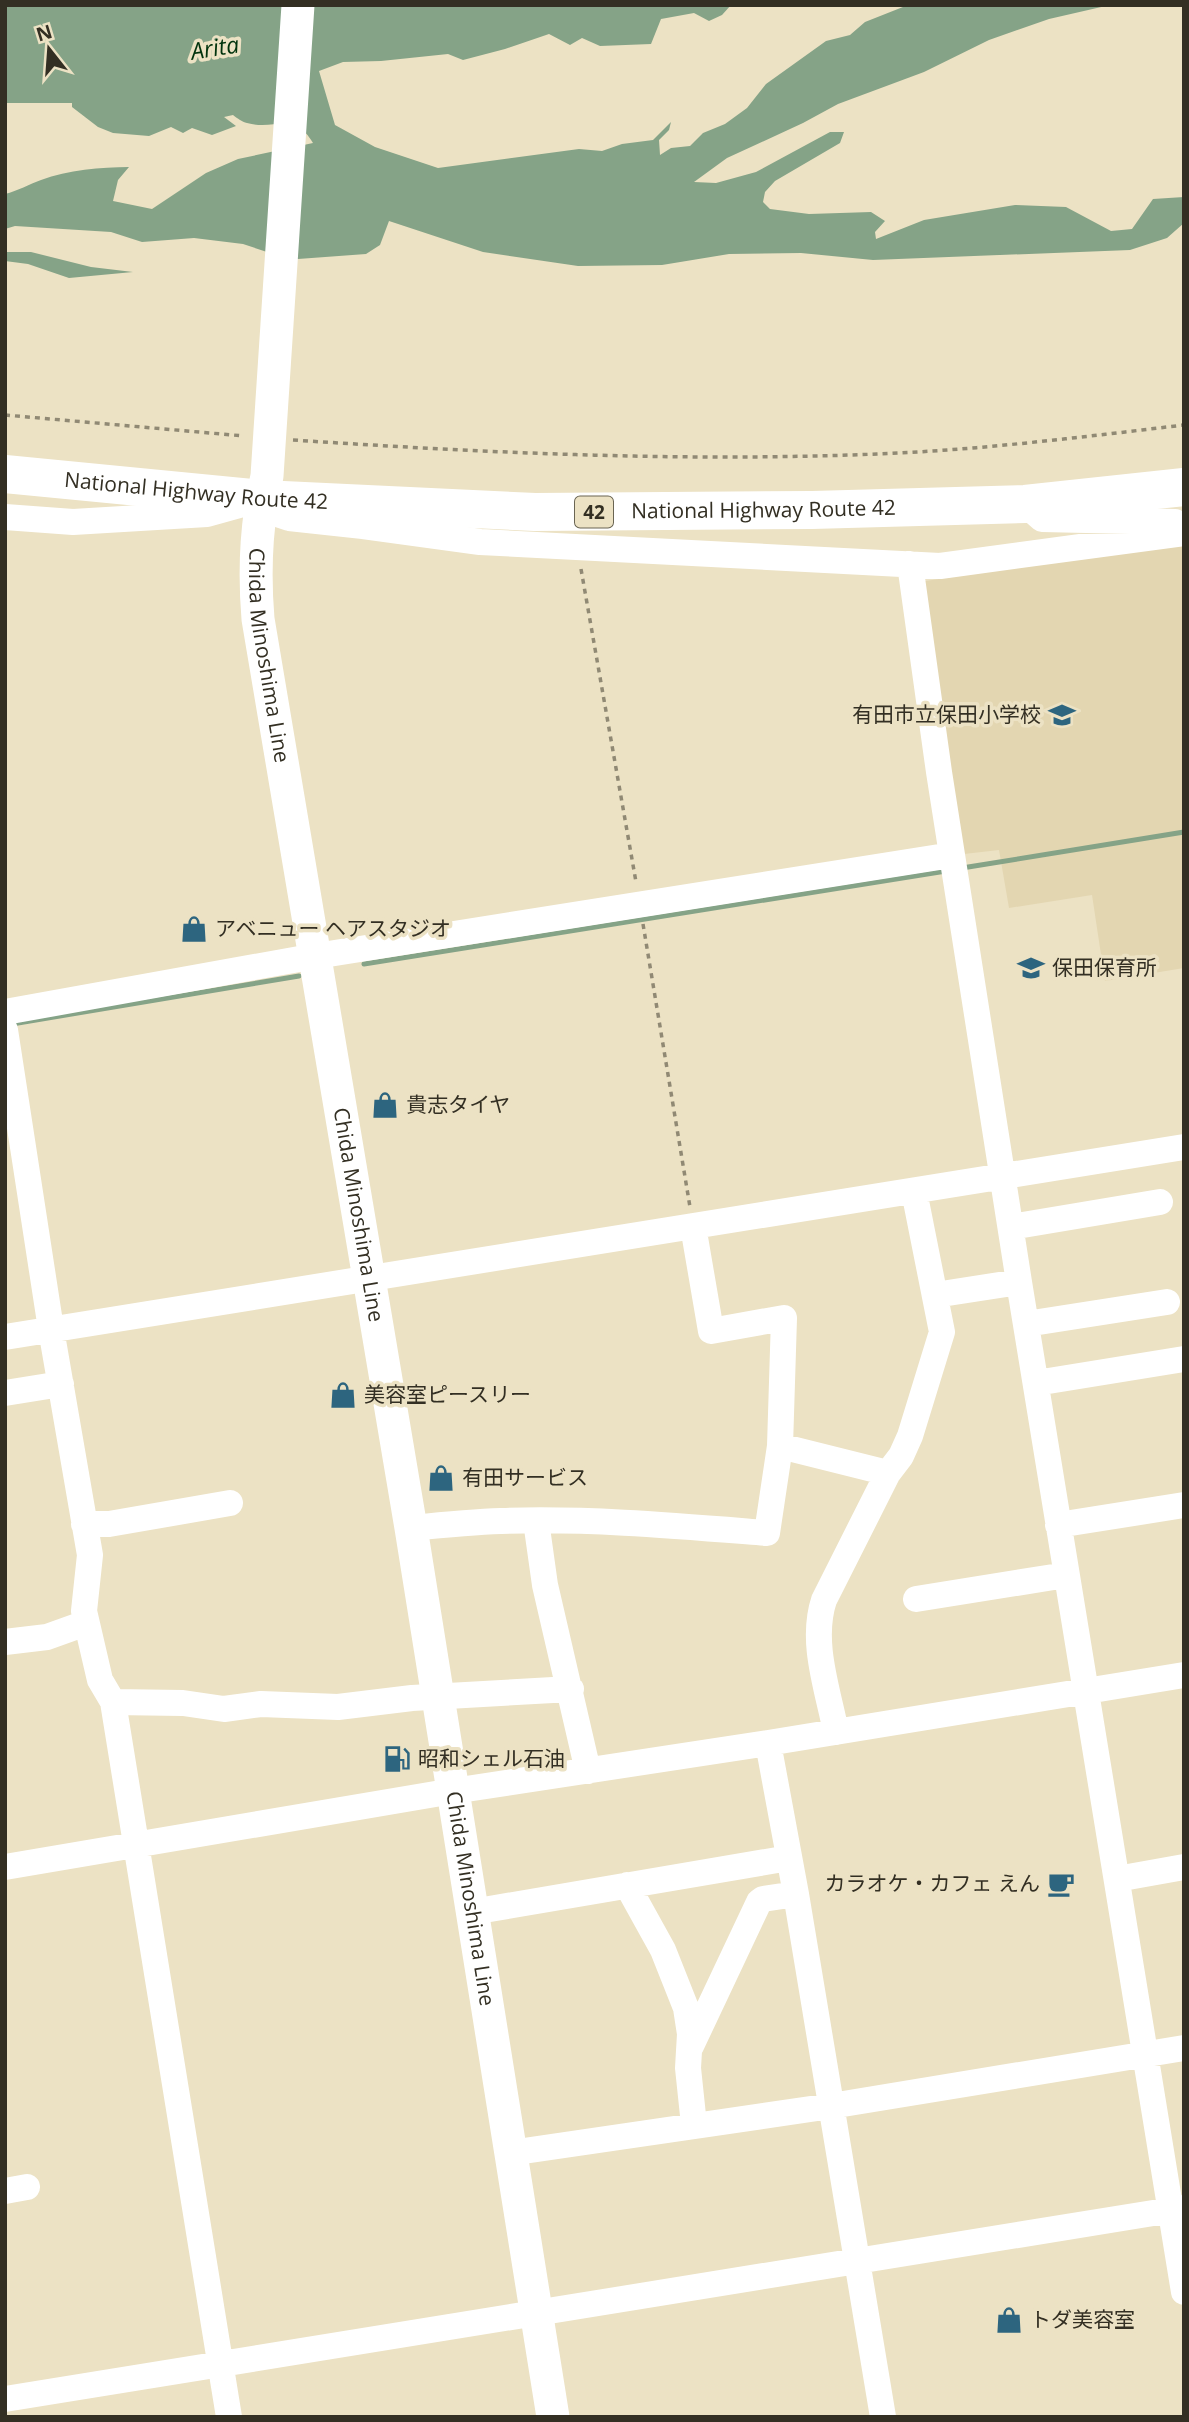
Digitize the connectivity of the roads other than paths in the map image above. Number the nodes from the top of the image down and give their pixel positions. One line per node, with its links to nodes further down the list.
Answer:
1 (298, 5): 4 (main road, Chida Minoshima Line)
2 (5, 474): 4 (highway, National Highway Route 42 / 42)
3 (1184, 487): 5 (highway, National Highway Route 42 / 42)
4 (263, 495): 5 (highway, National Highway Route 42 / 42); 6 (street); 9 (street); 11 (main road, Chida Minoshima Line)
5 (1025, 504): 7 (street)
6 (5, 517)
7 (1184, 522)
8 (1184, 533): 9 (street)
9 (910, 564): 10 (street)
10 (952, 855): 11 (street); 15 (street)
11 (316, 956): 12 (street); 20 (main road, Chida Minoshima Line)
12 (5, 1012)
13 (5, 1030): 25 (street)
14 (1184, 1147): 15 (street)
15 (1002, 1175): 16 (street); 19 (street)
16 (915, 1192): 18 (street); 22 (street)
17 (1160, 1202): 19 (street)
18 (693, 1226): 20 (street); 31 (street)
19 (1011, 1227): 21 (street)
20 (369, 1279): 25 (street); 38 (main road, Chida Minoshima Line)
21 (1019, 1282): 22 (street); 24 (street)
22 (934, 1295): 32 (street)
23 (1167, 1302): 24 (street)
24 (1026, 1324): 28 (street)
25 (51, 1329): 26 (street); 29 (street)
26 (5, 1337)
27 (1184, 1359): 28 (street)
28 (1036, 1383): 37 (street)
29 (61, 1384): 30 (street); 36 (street)
30 (5, 1393)
31 (780, 1446): 32 (street); 35 (street)
32 (888, 1473): 48 (street)
33 (230, 1503): 36 (street)
34 (1184, 1505): 37 (street)
35 (536, 1521): 38 (street); 44 (street)
36 (84, 1524): 41 (street)
37 (1058, 1525): 39 (street)
38 (411, 1528): 46 (main road, Chida Minoshima Line)
39 (1066, 1575): 40 (street); 45 (street)
40 (916, 1599)
41 (86, 1623): 42 (street); 47 (street)
42 (5, 1642)
43 (1184, 1675): 45 (street)
44 (571, 1689): 46 (street); 50 (street)
45 (1086, 1691): 48 (street); 56 (street)
46 (438, 1697): 47 (street); 51 (main road, Chida Minoshima Line)
47 (113, 1702): 52 (street)
48 (836, 1732): 49 (street)
49 (768, 1743): 50 (street); 53 (street)
50 (589, 1771): 51 (street)
51 (453, 1791): 52 (street); 59 (main road, Chida Minoshima Line)
52 (135, 1846): 54 (street); 70 (street)
53 (789, 1858): 57 (street); 58 (street)
54 (5, 1867)
55 (1184, 1867): 56 (street)
56 (1117, 1878): 62 (street)
57 (627, 1885): 59 (street); 60 (street)
58 (796, 1894): 60 (street); 63 (street)
59 (472, 1912): 65 (main road, Chida Minoshima Line)
60 (690, 2047): 64 (street)
61 (1184, 2048): 62 (street)
62 (1145, 2054): 63 (street); 66 (street)
63 (831, 2106): 64 (street); 67 (street)
64 (694, 2125): 65 (street)
65 (510, 2154): 69 (main road, Chida Minoshima Line)
66 (1177, 2209): 67 (street); 68 (street)
67 (856, 2260): 69 (street); 74 (street)
68 (1184, 2292)
69 (536, 2312): 70 (street); 73 (main road, Chida Minoshima Line)
70 (221, 2365): 71 (street); 72 (street)
71 (5, 2399)
72 (229, 2417)
73 (553, 2417)
74 (883, 2417)

